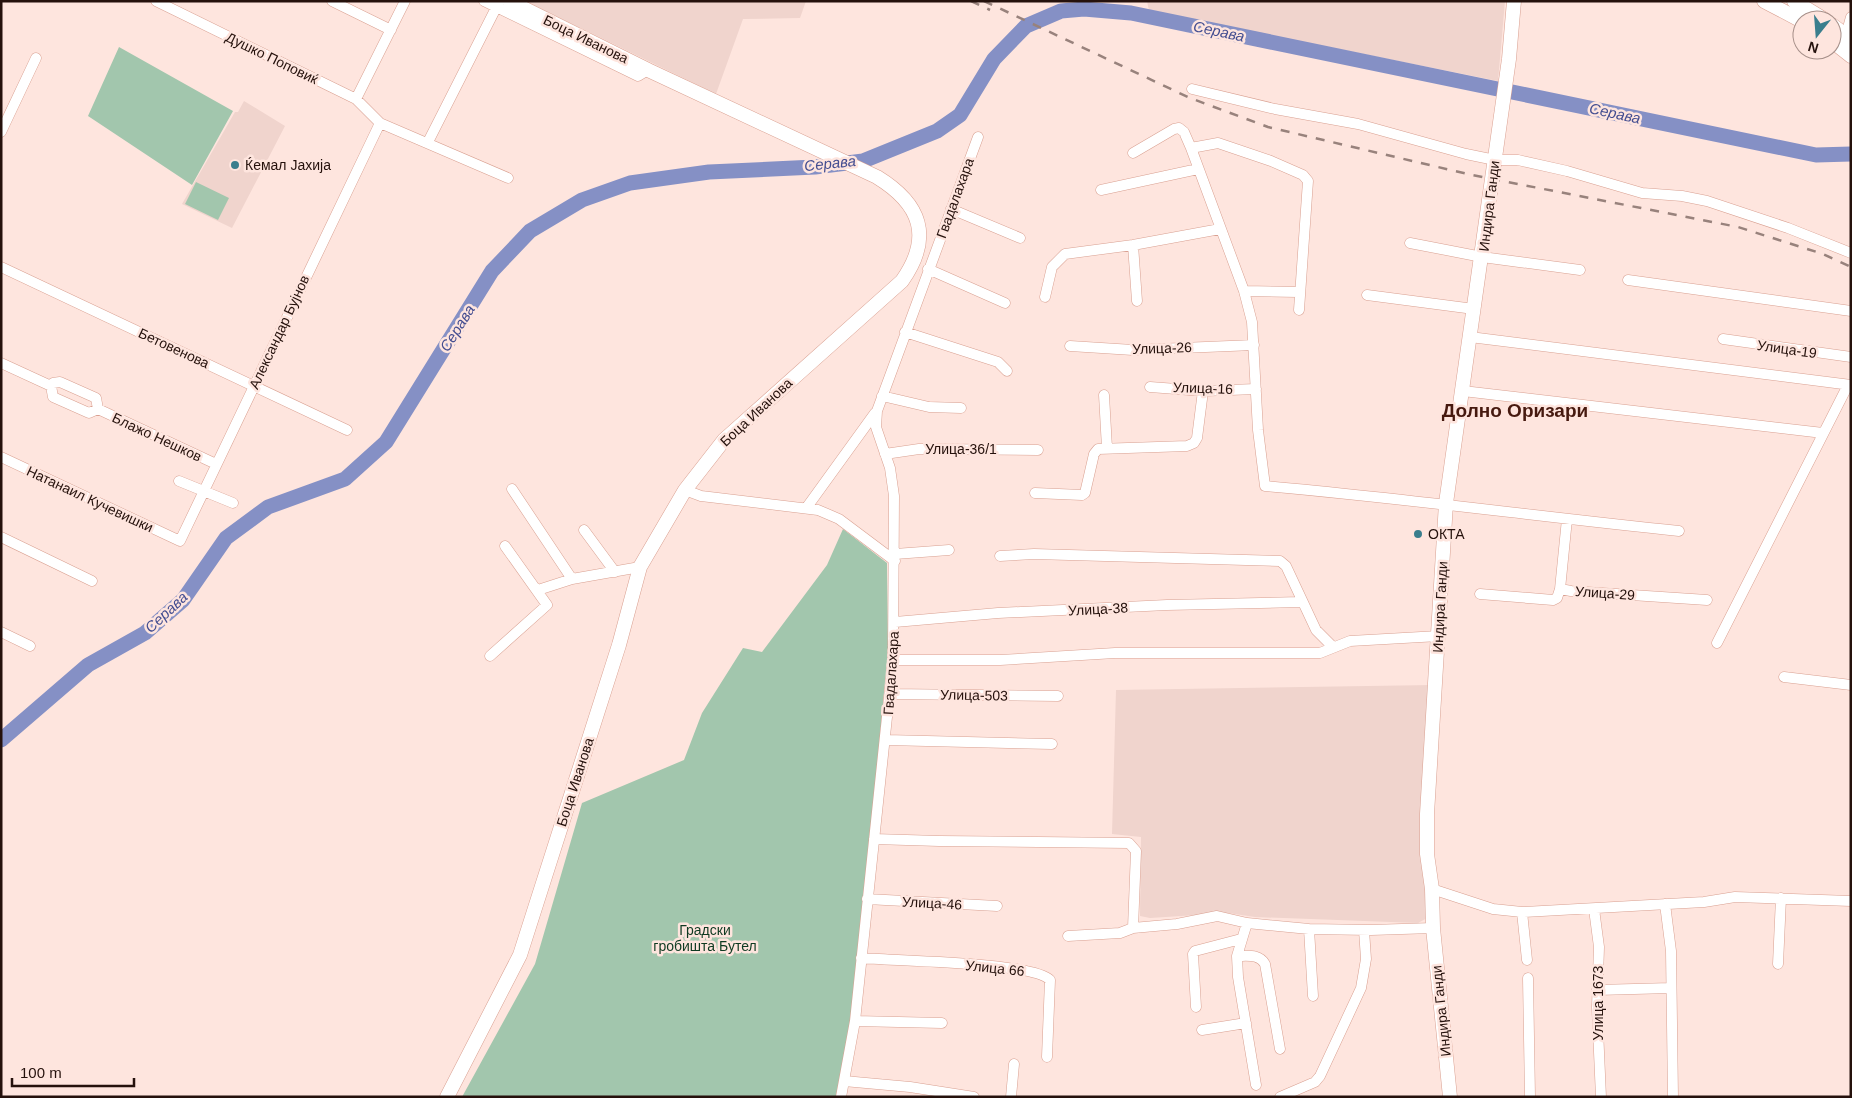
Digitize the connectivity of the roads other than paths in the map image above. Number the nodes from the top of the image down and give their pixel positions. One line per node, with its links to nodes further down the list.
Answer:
1 (332, 1): 12 (street)
2 (405, 1): 12 (street)
3 (484, 1): 8 (street)
4 (1514, 1): 23 (street, Индира Ганди)
5 (1764, 1): 10 (street)
6 (1794, 1): 9 (street)
7 (162, 2): 16 (street, Душко Поповиќ)
8 (501, 3): 20 (street); 32 (street, Боца Иванова)
9 (1809, 10)
10 (1792, 16)
11 (1851, 18): 13 (street)
12 (391, 30): 16 (street)
13 (1848, 37)
14 (36, 58): 18 (street)
15 (1192, 89): 23 (street)
16 (356, 99): 17 (street, Душко Поповиќ)
17 (380, 123): 20 (street); 59 (street, Александар Бујнов)
18 (1, 132)
19 (978, 137): 27 (street, Гвадалахара)
20 (428, 142): 25 (street)
21 (1191, 148): 22 (street); 24 (street); 41 (street)
22 (1133, 153)
23 (1495, 160): 33 (street); 34 (street, Индира Ганди)
24 (1198, 169): 26 (street); 28 (street)
25 (508, 178)
26 (1102, 190)
27 (951, 209): 29 (street); 35 (street, Гвадалахара)
28 (1220, 229): 31 (street); 40 (street)
29 (1020, 238)
30 (1410, 243): 34 (street)
31 (1133, 245): 43 (street); 44 (street)
32 (919, 246): 35 (street, Гвадалахара); 78 (street, Боца Иванова)
33 (1851, 253)
34 (1482, 257): 38 (street); 46 (street, Индира Ганди)
35 (932, 259): 37 (street, Гвадалахара)
36 (1, 267): 59 (street, Бетовенова)
37 (928, 270): 45 (street); 49 (street, Гвадалахара)
38 (1580, 270)
39 (1628, 280): 48 (street)
40 (1244, 292): 41 (street); 53 (street)
41 (1298, 292): 47 (street)
42 (1367, 295): 46 (street)
43 (1045, 297)
44 (1137, 301)
45 (1005, 303)
46 (1474, 309): 50 (street, Индира Ганди)
47 (1299, 310)
48 (1851, 310)
49 (905, 332): 56 (street); 65 (street, Гвадалахара)
50 (1470, 337): 57 (street); 63 (street, Индира Ганди)
51 (1723, 340): 54 (street, Улица-19)
52 (1070, 346): 53 (street, Улица-26)
53 (1254, 346): 61 (street)
54 (1851, 357)
55 (1, 363): 58 (street, Блажо Нешков)
56 (1007, 372)
57 (1850, 385): 70 (street)
58 (50, 386): 67 (street, Блажо Нешков); 67 (street, Блажо Нешков)
59 (254, 386): 69 (street, Бетовенова); 75 (street, Александар Бујнов)
60 (1150, 387): 62 (street, Улица-16)
61 (1256, 389): 62 (street, Улица-16); 82 (street)
62 (1203, 391): 71 (street)
63 (1463, 391): 70 (street); 82 (street, Индира Ганди)
64 (1104, 395): 71 (street)
65 (882, 396): 66 (street); 68 (street, Гвадалахара)
66 (961, 408)
67 (98, 409): 75 (street, Блажо Нешков)
68 (877, 412): 73 (street, Гвадалахара); 83 (street)
69 (347, 430)
70 (1823, 433): 105 (street)
71 (1107, 448): 80 (street)
72 (1038, 450): 73 (street, Улица-36/1)
73 (885, 454): 92 (street, Гвадалахара)
74 (1, 457): 88 (street, Натанаил Кучевишки)
75 (216, 464): 79 (street, Александар Бујнов)
76 (180, 481): 79 (street)
77 (512, 489): 95 (street)
78 (685, 490): 83 (street); 93 (street, Боца Иванова)
79 (204, 491): 81 (street); 88 (street, Александар Бујнов)
80 (1035, 493)
81 (232, 503)
82 (1446, 503): 84 (street); 104 (street, Индира Ганди)
83 (807, 507): 92 (street)
84 (1567, 519): 86 (street); 97 (street)
85 (584, 530): 94 (street)
86 (1679, 531)
87 (1, 537): 96 (street)
88 (180, 541)
89 (505, 546): 98 (street)
90 (948, 550): 92 (street)
91 (1000, 556): 101 (street)
92 (895, 558): 102 (street, Гвадалахара)
93 (640, 568): 94 (street); 150 (street, Боца Иванова)
94 (615, 572): 95 (street)
95 (572, 579): 98 (street)
96 (92, 581)
97 (1560, 588): 99 (street, Улица-29); 100 (street, Улица-29)
98 (538, 590): 108 (street)
99 (1480, 594)
100 (1707, 600)
101 (1301, 602): 102 (street, Улица-38); 107 (street)
102 (895, 622): 109 (street, Гвадалахара)
103 (1, 632): 106 (street)
104 (1438, 636): 107 (street); 117 (street, Индира Ганди)
105 (1717, 643)
106 (30, 646)
107 (1332, 647): 109 (street)
108 (490, 656)
109 (893, 660): 112 (street, Гвадалахара)
110 (1784, 677): 111 (street)
111 (1851, 685)
112 (890, 694): 113 (street, Улица-503); 114 (street, Гвадалахара)
113 (1058, 696)
114 (886, 740): 115 (street); 116 (street, Гвадалахара)
115 (1052, 744)
116 (874, 838): 119 (street, Гвадалахара); 126 (street)
117 (1432, 889): 124 (street); 127 (street, Индира Ганди)
118 (1781, 898): 120 (street); 121 (street); 135 (street)
119 (867, 899): 122 (street, Улица-46); 133 (street, Гвадалахара)
120 (1851, 901)
121 (1665, 904): 123 (street); 137 (street)
122 (997, 906)
123 (1594, 909): 124 (street); 138 (street, Улица 1673)
124 (1522, 912): 134 (street)
125 (1247, 923): 126 (street); 128 (street); 131 (street)
126 (1133, 928): 130 (street)
127 (1432, 928): 129 (street); 155 (street, Индира Ганди)
128 (1309, 929): 129 (street); 139 (street)
129 (1364, 930): 154 (street)
130 (1068, 936)
131 (1241, 938): 132 (street); 140 (street)
132 (1237, 956): 143 (street); 145 (street)
133 (861, 958): 141 (street, Гвадалахара); 146 (street, Улица 66)
134 (1527, 960)
135 (1778, 964)
136 (1528, 978): 156 (street)
137 (1671, 988): 138 (street); 158 (street)
138 (1597, 990): 157 (street, Улица 1673)
139 (1313, 996)
140 (1196, 1007)
141 (855, 1021): 142 (street); 148 (street, Гвадалахара)
142 (942, 1023)
143 (1246, 1023): 144 (street); 149 (street)
144 (1202, 1030)
145 (1280, 1049)
146 (1047, 1057)
147 (1014, 1064): 153 (street)
148 (844, 1081): 151 (street, Гвадалахара); 152 (street)
149 (1256, 1085)
150 (447, 1097)
151 (841, 1097)
152 (974, 1097)
153 (1011, 1097)
154 (1280, 1097)
155 (1450, 1097)
156 (1530, 1097)
157 (1601, 1097)
158 (1673, 1097)

